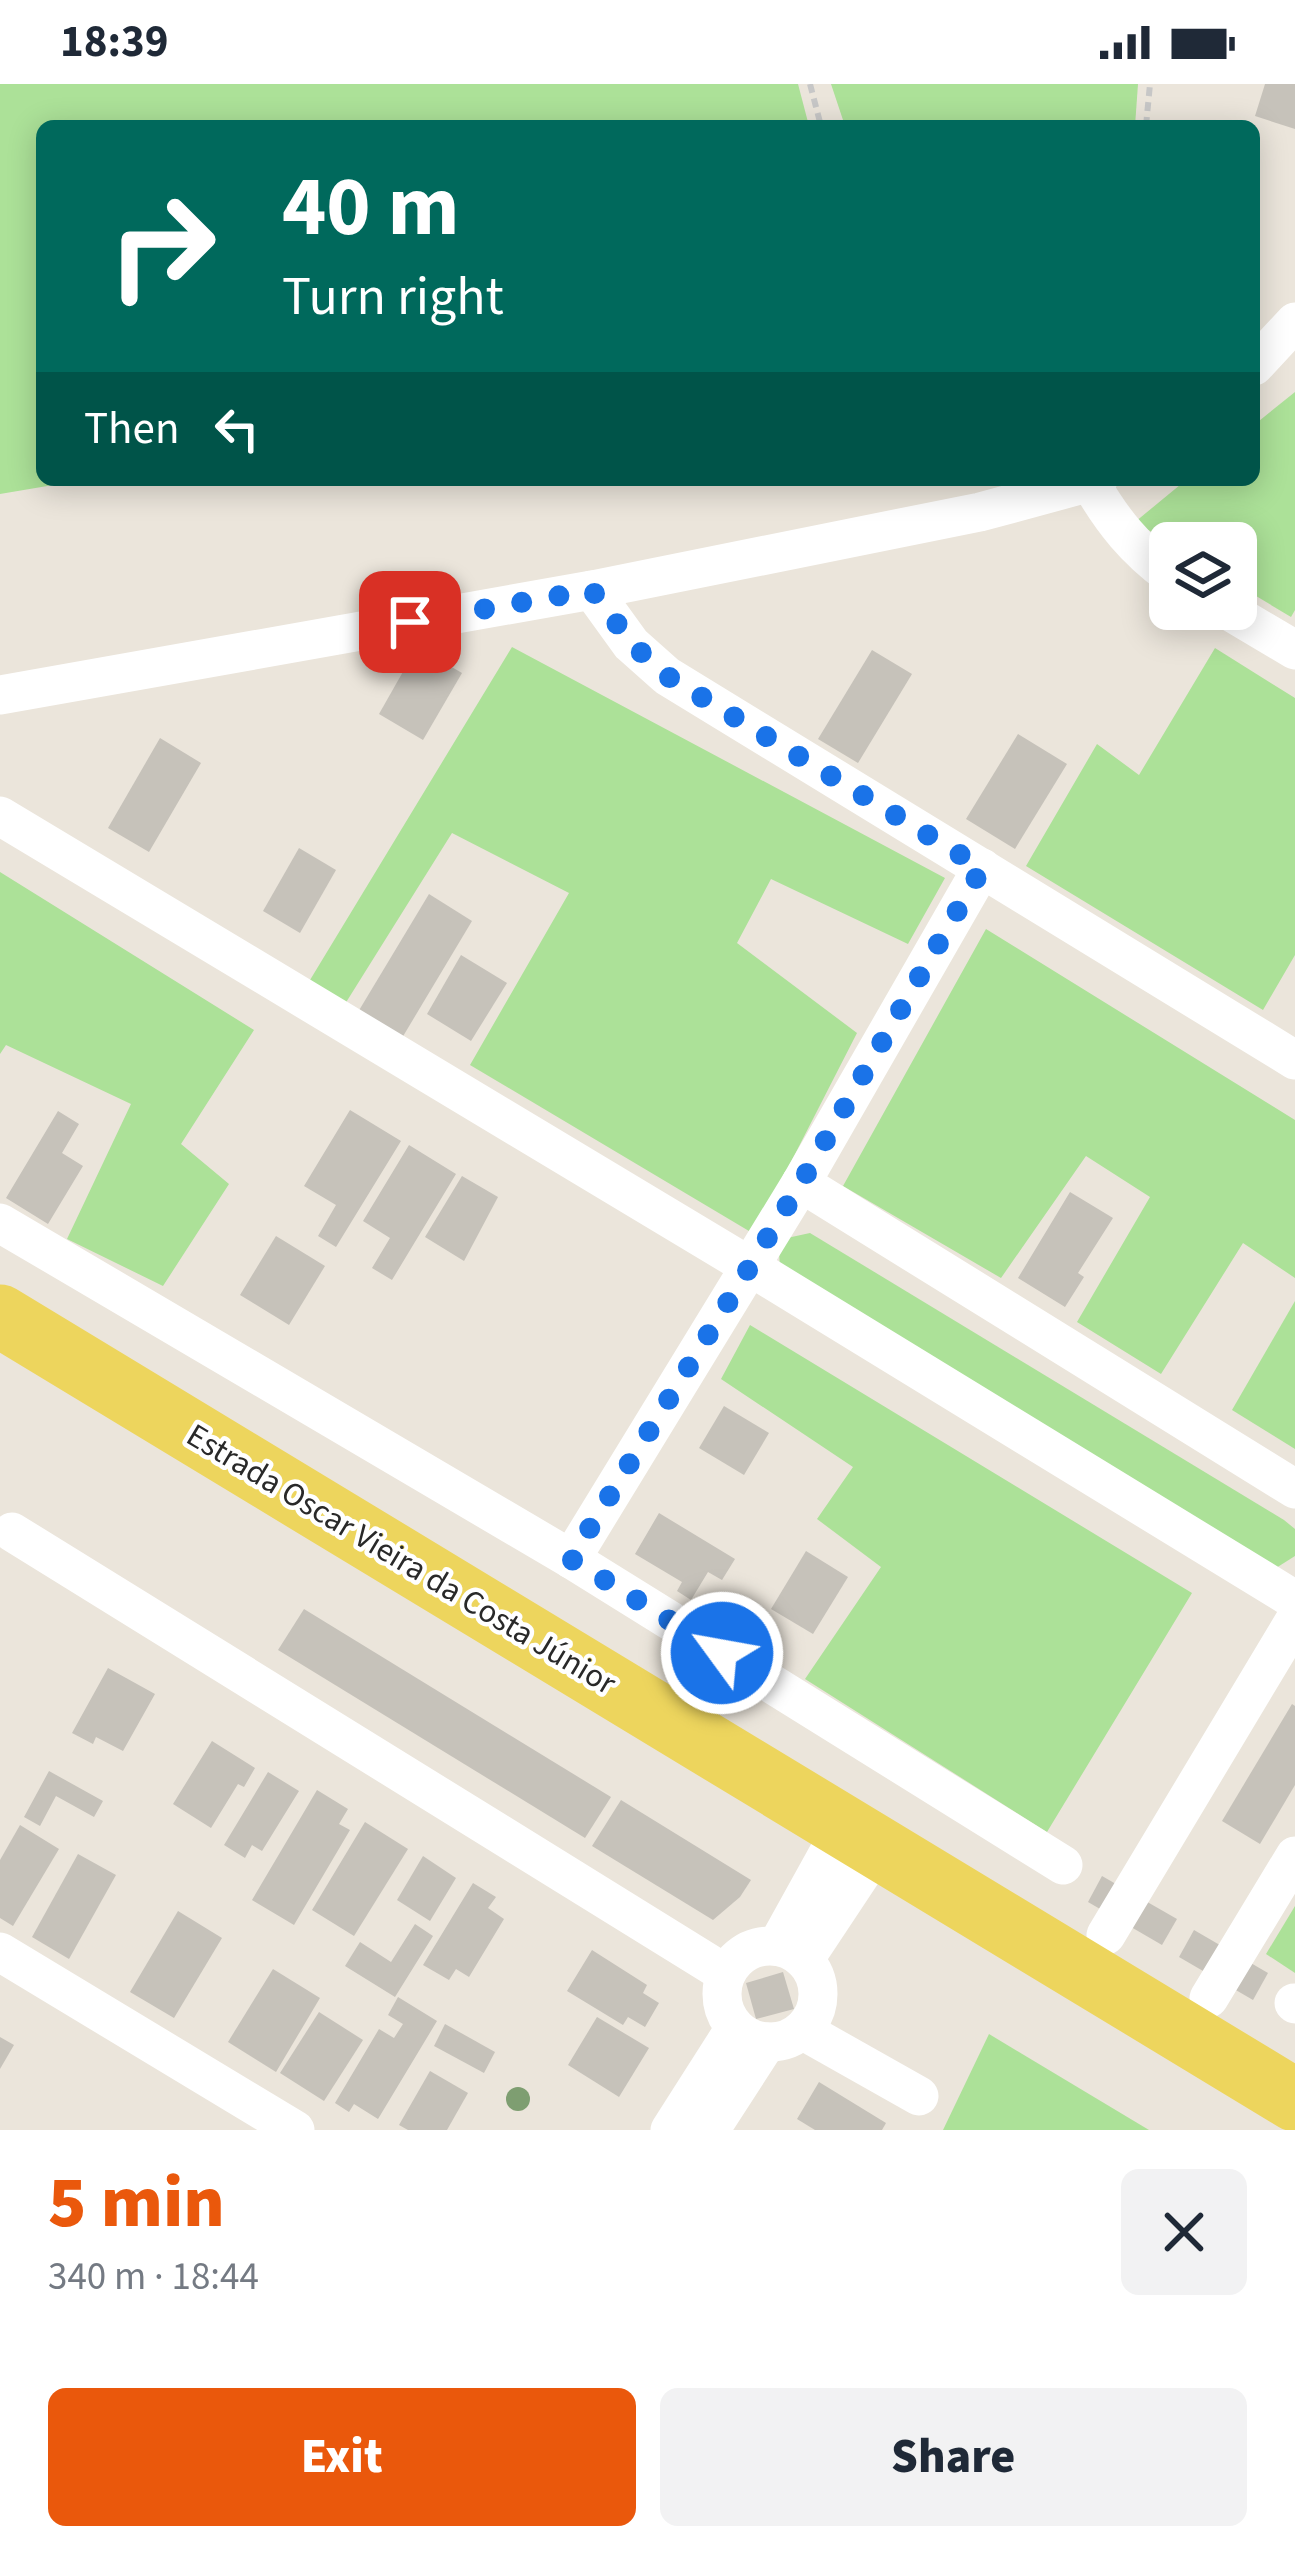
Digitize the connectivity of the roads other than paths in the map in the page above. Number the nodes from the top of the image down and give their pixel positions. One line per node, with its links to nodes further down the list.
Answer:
1 (1295, 322): 2 (street)
2 (1260, 360)
3 (1079, 486): 6 (street)
4 (1096, 486): 5 (street)
5 (1149, 559)
6 (592, 590): 9 (street); 11 (street)
7 (1257, 627): 8 (street)
8 (1295, 650)
9 (0, 694)
10 (0, 816): 15 (street)
11 (982, 868): 12 (street); 13 (street)
12 (1295, 1060)
13 (801, 1183): 15 (street); 18 (street)
14 (0, 1223): 20 (street)
15 (749, 1266): 20 (street); 21 (street)
16 (0, 1273): 26 (main road, Estrada Oscar Vieira da Costa Júnior)
17 (0, 1316): 23 (main road, Estrada Oscar Vieira da Costa Júnior)
18 (1295, 1489)
19 (12, 1532): 29 (street)
20 (571, 1559): 25 (street)
21 (1295, 1600)
22 (1295, 1620): 26 (street)
23 (862, 1836): 28 (street); 34 (main road, Estrada Oscar Vieira da Costa Júnior)
24 (1295, 1856): 30 (street)
25 (1063, 1864)
26 (1106, 1935): 30 (main road, Estrada Oscar Vieira da Costa Júnior)
27 (0, 1952): 35 (street)
28 (791, 1953): 29 (street); 31 (street)
29 (726, 1974): 31 (street)
30 (1209, 1998): 32 (main road, Estrada Oscar Vieira da Costa Júnior)
31 (768, 2033): 33 (street); 36 (street); 37 (street)
32 (1295, 2050)
33 (919, 2096)
34 (1295, 2100)
35 (296, 2130)
36 (670, 2130)
37 (710, 2130)

